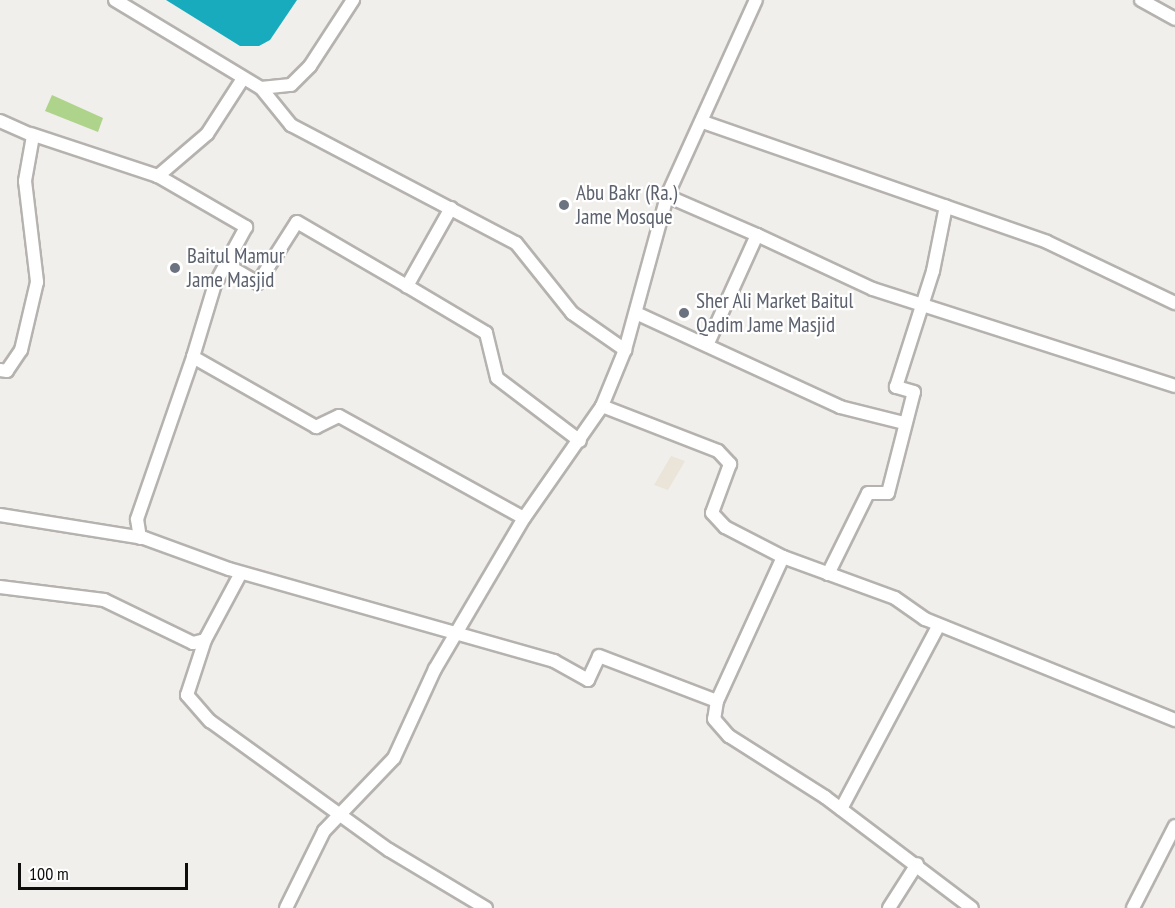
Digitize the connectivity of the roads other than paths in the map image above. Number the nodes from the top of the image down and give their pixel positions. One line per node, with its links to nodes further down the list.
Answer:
1 (115, 0): 6 (street)
2 (353, 0): 7 (street)
3 (756, 0): 9 (street)
4 (1141, 0): 5 (street)
5 (1175, 19)
6 (242, 80): 7 (street); 11 (street)
7 (261, 88): 14 (street)
8 (0, 122): 10 (street)
9 (703, 122): 12 (street); 13 (street)
10 (31, 134): 11 (street); 24 (street)
11 (158, 176): 16 (street)
12 (667, 196): 15 (street); 20 (street)
13 (946, 206): 18 (street); 19 (street)
14 (451, 208): 17 (street); 22 (street)
15 (758, 235): 18 (street); 21 (street)
16 (225, 264): 17 (street); 23 (street)
17 (407, 286): 28 (street)
18 (924, 302): 25 (street); 27 (street)
19 (1175, 303)
20 (636, 313): 21 (street); 22 (street)
21 (707, 345): 27 (street)
22 (625, 350): 26 (street)
23 (193, 357): 30 (street); 31 (street)
24 (0, 370)
25 (1175, 386)
26 (602, 406): 28 (street); 32 (street)
27 (904, 423): 34 (street)
28 (580, 441): 30 (street)
29 (0, 515): 31 (street)
30 (524, 518): 37 (street)
31 (140, 538): 33 (street)
32 (783, 557): 34 (street); 39 (street)
33 (241, 573): 37 (street); 38 (street)
34 (828, 574): 36 (street)
35 (0, 587): 38 (street)
36 (939, 625): 40 (street); 41 (street)
37 (459, 631): 39 (street); 42 (street)
38 (205, 640): 42 (street)
39 (717, 701): 41 (street)
40 (1175, 720)
41 (841, 809): 44 (street)
42 (338, 814): 45 (street); 46 (street)
43 (1175, 826): 49 (street)
44 (917, 864): 47 (street); 48 (street)
45 (286, 908)
46 (486, 908)
47 (890, 908)
48 (972, 908)
49 (1133, 908)

